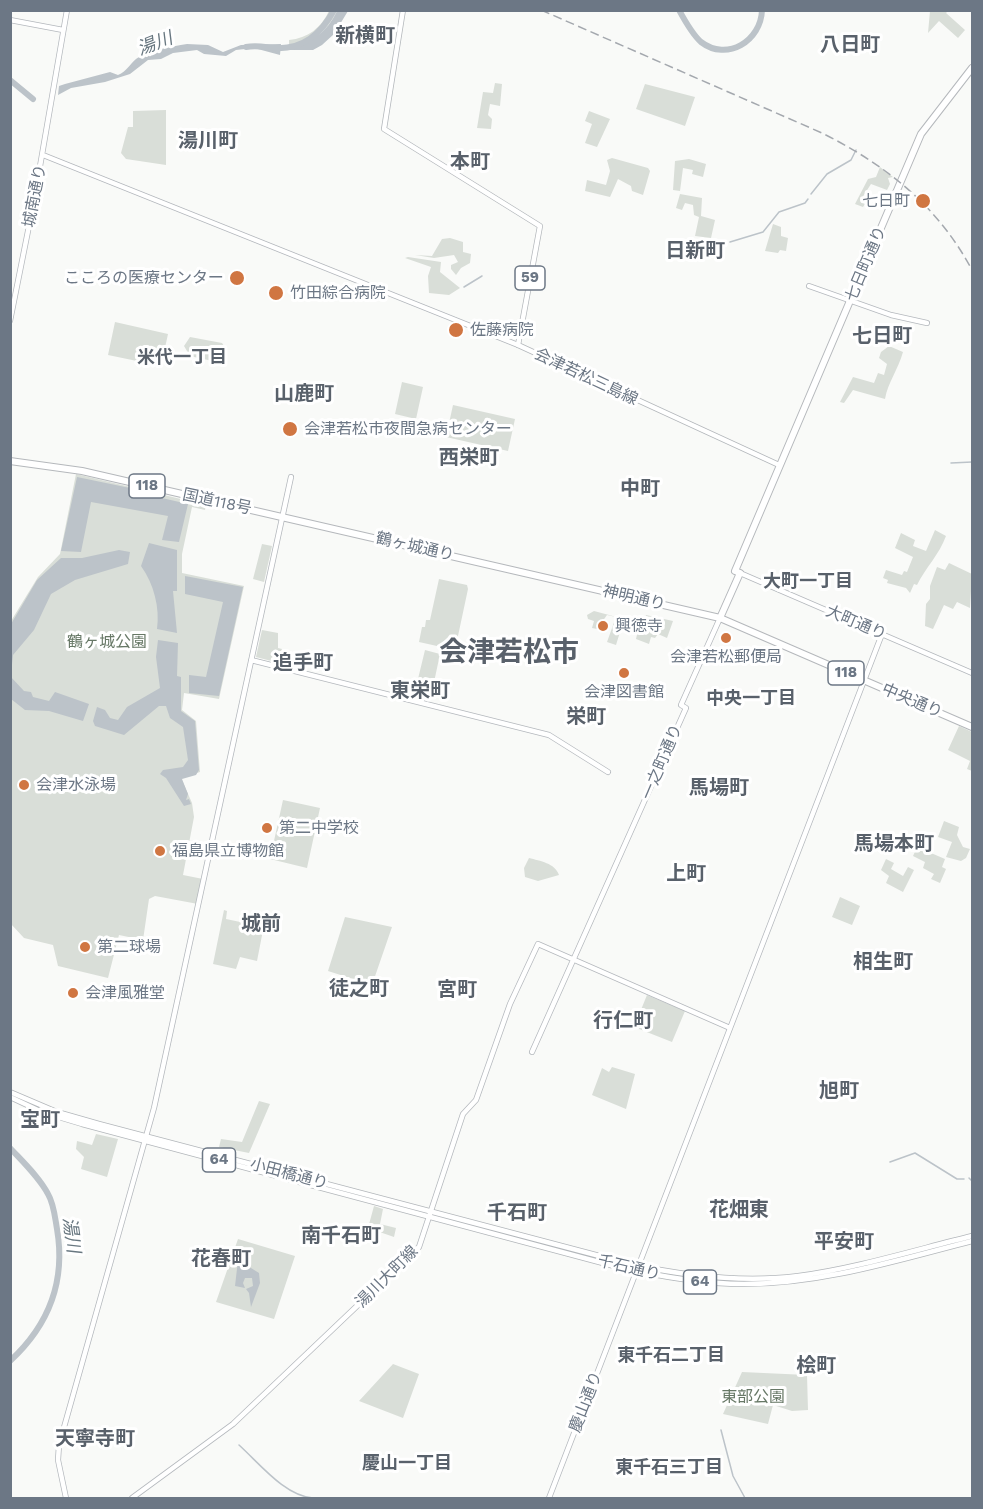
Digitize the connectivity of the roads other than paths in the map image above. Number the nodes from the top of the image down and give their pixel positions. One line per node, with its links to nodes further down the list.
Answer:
1 (403, 10): 11 (main road, 会津若松三島線 / 59)
2 (67, 11): 4 (main road)
3 (10, 20): 4 (main road)
4 (63, 30): 6 (main road, 城南通り)
5 (972, 68): 8 (highway, 七日町通り)
6 (43, 154): 9 (main road, 城南通り); 11 (main road)
7 (809, 286): 8 (main road)
8 (850, 300): 10 (main road); 13 (highway, 七日町通り)
9 (10, 321)
10 (927, 323)
11 (518, 345): 13 (main road, 会津若松三島線)
12 (10, 461): 15 (highway, 国道118号 / 118)
13 (779, 465): 16 (highway, 七日町通り)
14 (291, 477): 15 (main road)
15 (283, 516): 17 (highway, 鶴ヶ城通り / 118); 20 (main road)
16 (737, 572): 18 (highway, 一之町通り); 19 (main road, 大町通り)
17 (547, 577): 18 (highway, 神明通り / 118)
18 (720, 618): 22 (highway, 中央通り / 118); 25 (main road, 一之町通り)
19 (882, 634): 21 (main road, 大町通り); 22 (main road, 慶山通り)
20 (251, 660): 24 (main road); 30 (main road)
21 (972, 673)
22 (863, 680): 23 (highway, 中央通り / 118); 26 (main road, 慶山通り)
23 (972, 727)
24 (608, 772)
25 (574, 958): 26 (main road); 27 (main road, 一之町通り); 31 (main road, 湯川大町線)
26 (730, 1028): 34 (main road, 慶山通り)
27 (532, 1052)
28 (10, 1092): 30 (main road, 小田橋通り / 64)
29 (10, 1097): 30 (main road, 小田橋通り / 64)
30 (145, 1139): 31 (main road, 小田橋通り / 64); 35 (main road)
31 (431, 1214): 34 (main road, 千石通り / 64); 36 (main road, 湯川大町線)
32 (972, 1236): 34 (main road, 千石通り / 64)
33 (972, 1241): 34 (main road, 千石通り / 64)
34 (637, 1268): 37 (main road, 慶山通り)
35 (66, 1498)
36 (132, 1498)
37 (549, 1498)

